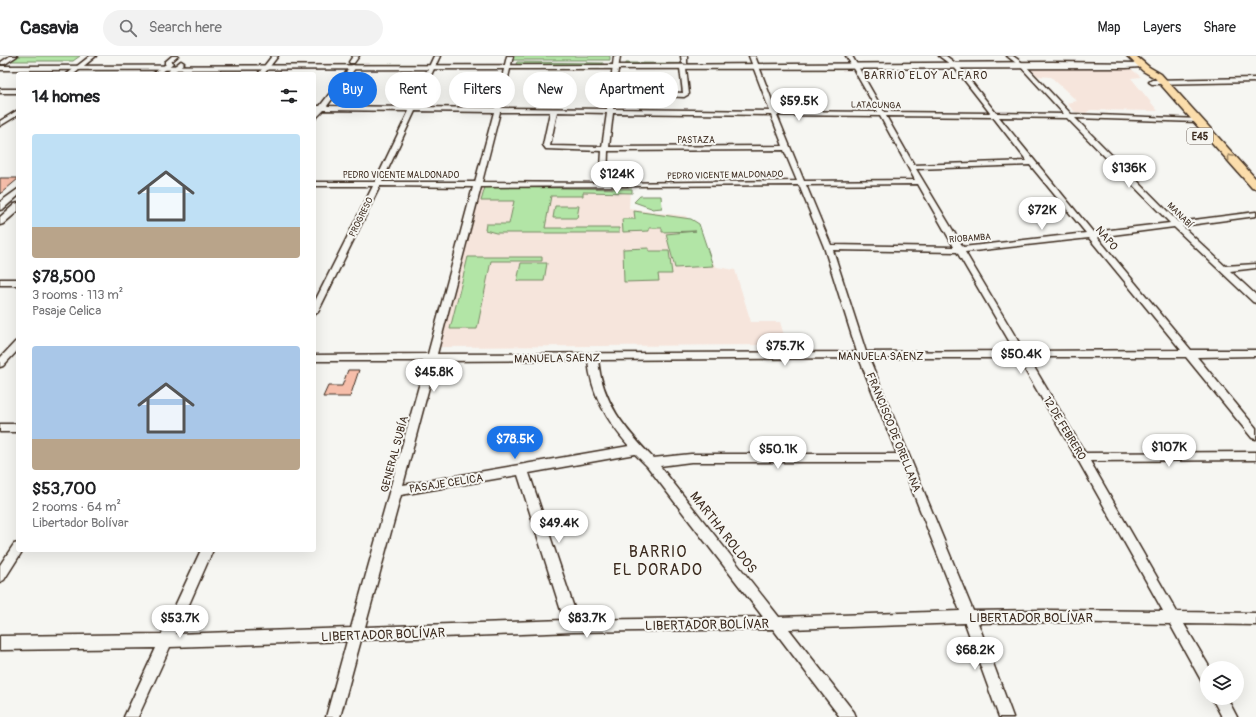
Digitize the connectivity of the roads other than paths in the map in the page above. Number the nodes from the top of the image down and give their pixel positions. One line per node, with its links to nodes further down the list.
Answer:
1 (14, 56): 16 (street)
2 (93, 56): 18 (street)
3 (175, 56): 19 (street)
4 (275, 56): 17 (street)
5 (942, 56): 15 (street, NAPO)
6 (434, 61): 7 (main road); 9 (main road); 34 (street, PROGRESO)
7 (509, 61): 10 (main road); 23 (street, GENERAL SUBÍA)
8 (1016, 61): 14 (main road); 15 (main road); 42 (street, MANABÍ)
9 (354, 62): 17 (main road); 32 (street)
10 (617, 62): 13 (main road); 24 (street)
11 (754, 62): 12 (main road); 13 (main road); 37 (street, FRANCISCO DE ORELLANA)
12 (853, 62): 15 (main road); 40 (street, 12 DE FEBRERO)
13 (684, 63): 30 (street)
14 (1138, 63): 26 (main road, E45); 27 (main road, E45)
15 (953, 64): 41 (street, NAPO)
16 (1, 65): 18 (main road)
17 (268, 65): 19 (main road); 22 (street)
18 (81, 66): 19 (main road); 20 (street)
19 (171, 66): 21 (street)
20 (73, 72)
21 (160, 72)
22 (263, 72)
23 (506, 72)
24 (615, 72)
25 (1256, 80): 27 (street)
26 (1152, 82): 27 (street); 46 (main road, E45)
27 (1164, 82): 47 (main road, E45)
28 (0, 91): 29 (street)
29 (16, 91)
30 (678, 95)
31 (316, 108): 32 (street, LATACUNGA)
32 (321, 108): 34 (street, LATACUNGA); 39 (street)
33 (498, 108): 34 (street, LATACUNGA); 35 (street, LATACUNGA); 57 (street, GENERAL SUBÍA)
34 (413, 109): 56 (street, PROGRESO)
35 (554, 110): 36 (street, LATACUNGA); 50 (street, PASTAZA)
36 (609, 110): 37 (street, LATACUNGA); 50 (street)
37 (773, 112): 40 (street, LATACUNGA); 49 (street, FRANCISCO DE ORELLANA)
38 (16, 113): 44 (street)
39 (316, 115)
40 (882, 115): 41 (street, LATACUNGA); 52 (street, 12 DE FEBRERO)
41 (994, 115): 42 (street, LATACUNGA); 51 (street, NAPO)
42 (1069, 116): 46 (street, LATACUNGA); 67 (street, MANABÍ)
43 (0, 118): 44 (street)
44 (9, 118): 45 (street); 48 (street)
45 (16, 118)
46 (1185, 119): 47 (street, LATACUNGA); 61 (main road, E45)
47 (1198, 120): 59 (main road, E45, one-way to 47)
48 (0, 124)
49 (787, 148): 50 (street, PASTAZA); 54 (street, FRANCISCO DE ORELLANA)
50 (605, 149): 58 (street)
51 (1032, 163): 52 (street); 68 (street, NAPO)
52 (912, 167): 53 (street, 12 DE FEBRERO)
53 (920, 182): 54 (street, PEDRO VICENTE MALDONADO); 70 (street, 12 DE FEBRERO)
54 (802, 183): 58 (street, PEDRO VICENTE MALDONADO); 69 (street, FRANCISCO DE ORELLANA)
55 (316, 184): 56 (street, PEDRO VICENTE MALDONADO)
56 (378, 184): 57 (street, PEDRO VICENTE MALDONADO); 76 (street, PROGRESO)
57 (477, 184): 58 (street, PEDRO VICENTE MALDONADO); 84 (street, GENERAL SUBÍA)
58 (603, 185)
59 (1256, 186)
60 (16, 193): 62 (street)
61 (1256, 196)
62 (4, 200): 63 (street)
63 (0, 207)
64 (16, 208): 66 (street)
65 (1256, 214): 67 (street, RIOBAMBA)
66 (0, 222)
67 (1176, 224): 68 (street, RIOBAMBA); 72 (street, MANABÍ)
68 (1091, 236): 70 (street, RIOBAMBA); 79 (street, NAPO)
69 (828, 247): 70 (street, RIOBAMBA); 81 (street, FRANCISCO DE ORELLANA)
70 (961, 250): 80 (street, 12 DE FEBRERO)
71 (1256, 266): 72 (street)
72 (1223, 269): 75 (street, MANABÍ)
73 (0, 282): 74 (street)
74 (16, 282)
75 (1256, 300)
76 (316, 308)
77 (16, 346): 85 (street)
78 (1256, 353): 79 (street, MANUELA SAENZ)
79 (1190, 354): 80 (street, MANUELA SAENZ); 88 (street, NAPO)
80 (1021, 355): 81 (street, MANUELA SAENZ); 91 (street, 12 DE FEBRERO)
81 (863, 356): 82 (street, MANUELA SAENZ); 92 (street, FRANCISCO DE ORELLANA)
82 (593, 357): 84 (street, MANUELA SAENZ); 89 (street, MARTHA ROLDOS)
83 (316, 358): 84 (street, MANUELA SAENZ)
84 (432, 359): 95 (street, GENERAL SUBÍA)
85 (0, 364)
86 (0, 428): 87 (street)
87 (16, 428)
88 (1256, 435)
89 (637, 449): 93 (street, MARTHA ROLDOS); 94 (street, PASAJE CELICA)
90 (1256, 456): 91 (street)
91 (1082, 457): 100 (street, 12 DE FEBRERO)
92 (904, 458): 93 (street); 99 (street, FRANCISCO DE ORELLANA)
93 (651, 463): 102 (street, MARTHA ROLDOS)
94 (522, 470): 95 (street, PASAJE CELICA); 103 (street)
95 (396, 491): 104 (street, GENERAL SUBÍA)
96 (16, 551): 98 (street)
97 (205, 552): 105 (street)
98 (0, 576)
99 (969, 617): 100 (street, LIBERTADOR BOLÍVAR); 102 (street, LIBERTADOR BOLÍVAR); 112 (street, FRANCISCO DE ORELLANA)
100 (1174, 618): 101 (street, LIBERTADOR BOLÍVAR); 107 (street, 12 DE FEBRERO)
101 (1256, 619)
102 (777, 623): 103 (street, LIBERTADOR BOLÍVAR); 111 (street, MARTHA ROLDOS)
103 (573, 626): 104 (street, LIBERTADOR BOLÍVAR)
104 (356, 635): 105 (street, LIBERTADOR BOLÍVAR); 110 (street, GENERAL SUBÍA)
105 (165, 641): 106 (street, LIBERTADOR BOLÍVAR); 109 (street)
106 (0, 643)
107 (1200, 664)
108 (1223, 705): 113 (street)
109 (131, 717)
110 (334, 717)
111 (849, 717)
112 (1006, 717)
113 (1230, 717)

